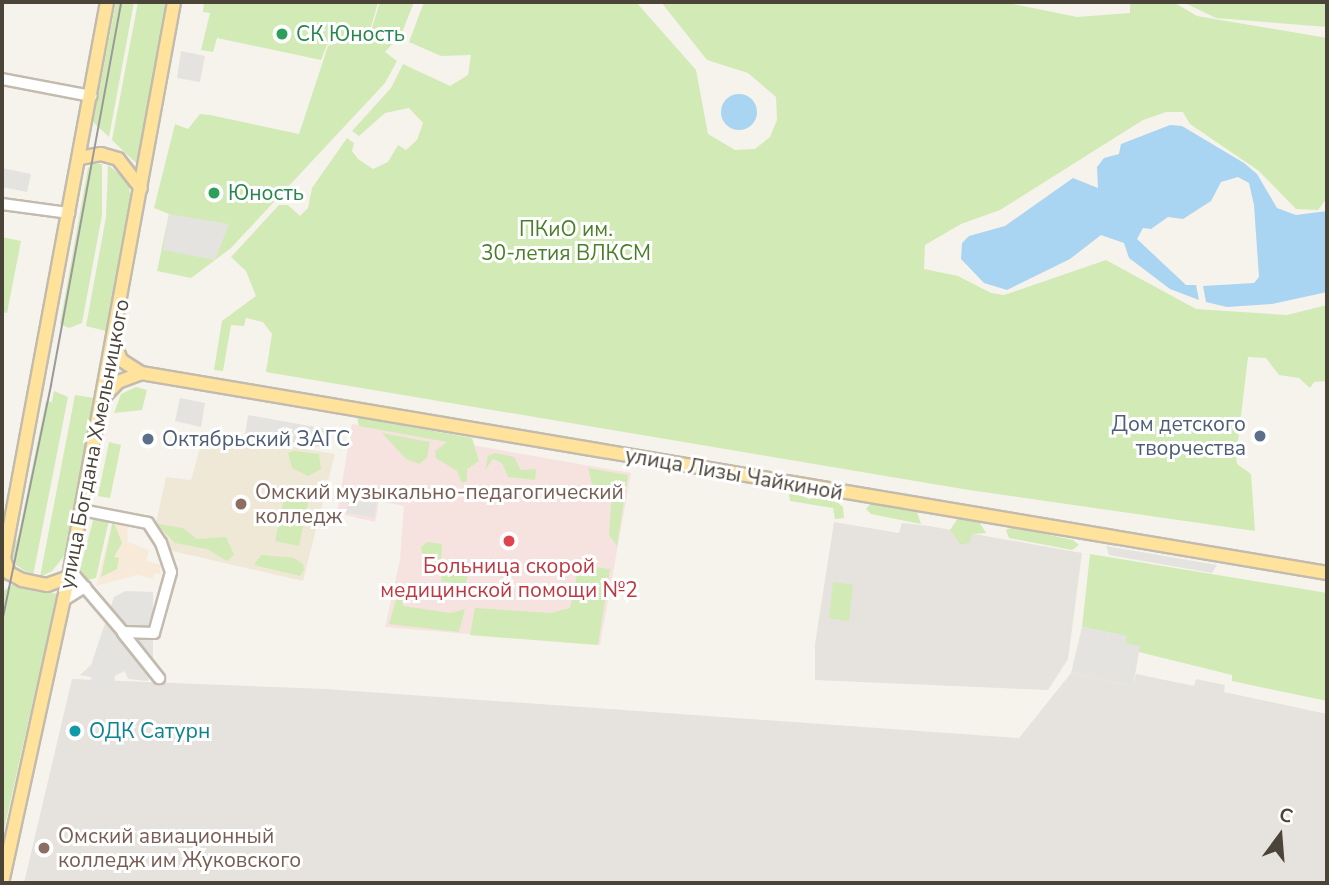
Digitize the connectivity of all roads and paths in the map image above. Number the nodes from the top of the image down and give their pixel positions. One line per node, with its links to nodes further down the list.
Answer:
1 (107, 2): 4 (main road)
2 (174, 2): 6 (main road, улица Богдана Хмельницкого)
3 (2, 79): 4 (street)
4 (91, 96): 5 (main road)
5 (80, 158): 6 (main road); 8 (main road)
6 (141, 188): 9 (main road, улица Богдана Хмельницкого)
7 (2, 204): 8 (street)
8 (69, 214): 13 (main road)
9 (114, 341): 10 (main road); 11 (main road, улица Богдана Хмельницкого)
10 (141, 373): 11 (main road); 15 (main road, улица Лизы Чайкиной)
11 (103, 398): 12 (main road, улица Богдана Хмельницкого)
12 (82, 510): 14 (main road, улица Богдана Хмельницкого); 18 (street)
13 (3, 564): 14 (main road)
14 (69, 573): 16 (street); 17 (main road, улица Богдана Хмельницкого)
15 (1327, 573)
16 (85, 587): 17 (street); 18 (street)
17 (64, 600): 20 (main road, улица Богдана Хмельницкого)
18 (123, 632): 19 (street)
19 (159, 678)
20 (2, 883)

